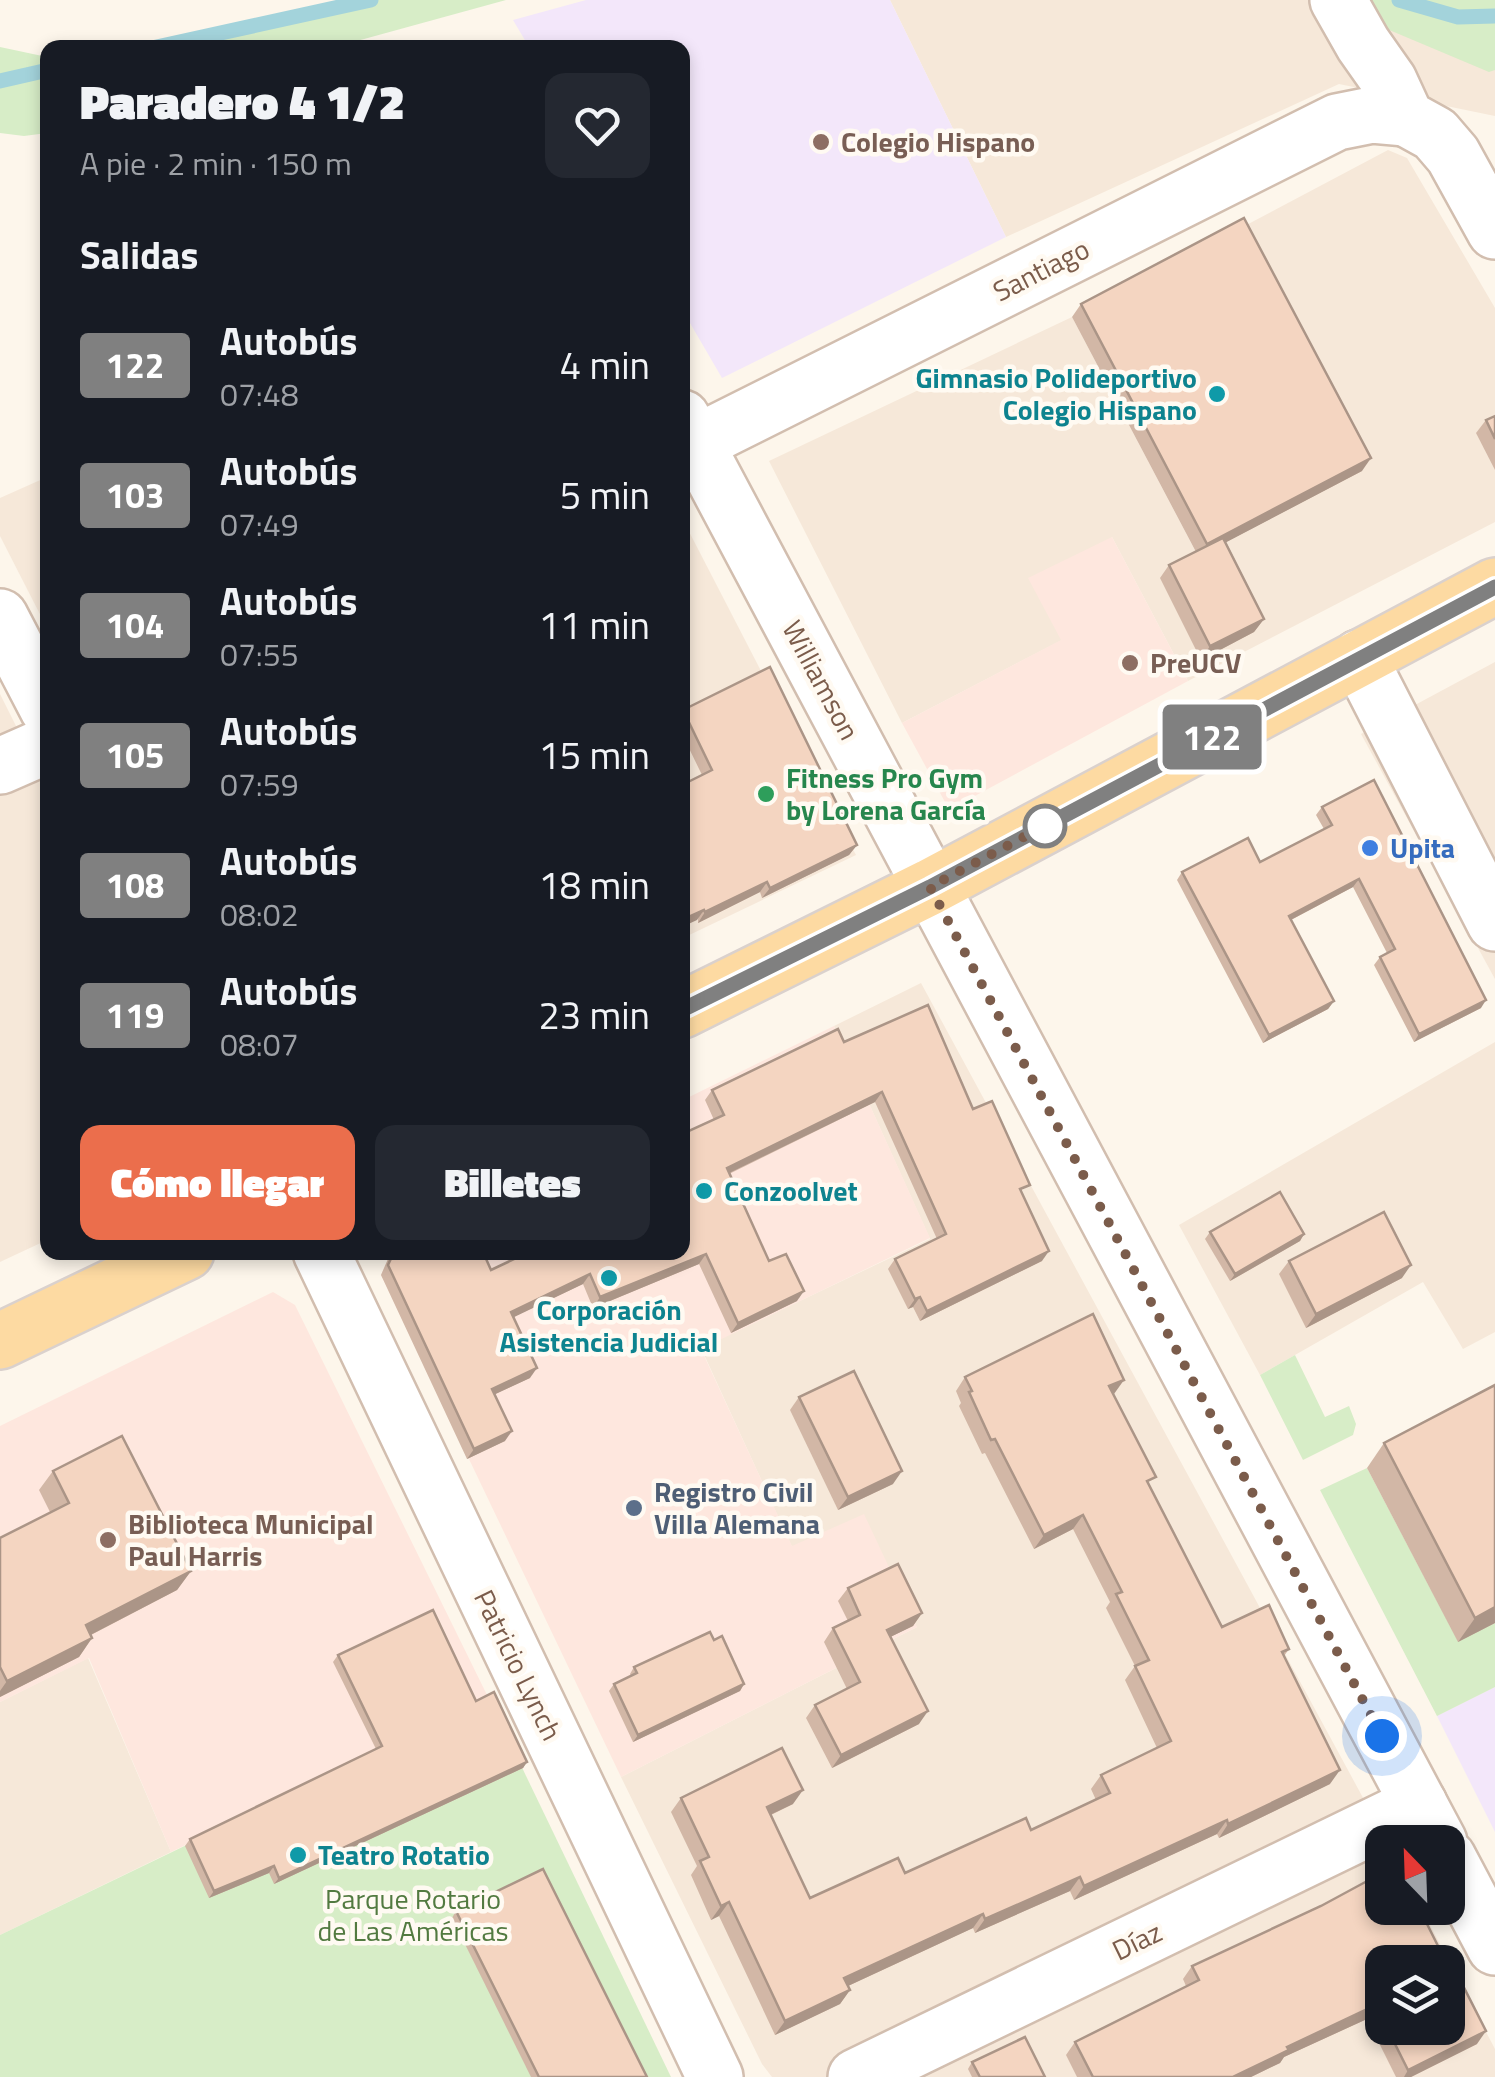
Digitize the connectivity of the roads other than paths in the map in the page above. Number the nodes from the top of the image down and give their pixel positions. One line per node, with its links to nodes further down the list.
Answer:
1 (1338, 0): 2 (street)
2 (1406, 118): 3 (street); 4 (street, Santiago)
3 (1495, 231)
4 (690, 436)
5 (690, 443): 12 (street, Williamson)
6 (1495, 586): 8 (main road)
7 (0, 617): 9 (street)
8 (1359, 658): 12 (main road); 13 (street)
9 (40, 694)
10 (40, 748): 11 (street)
11 (0, 766)
12 (930, 887): 14 (main road); 18 (street, Williamson)
13 (1495, 924)
14 (690, 1006)
15 (169, 1260): 17 (main road)
16 (325, 1260): 21 (street, Patricio Lynch)
17 (0, 1341)
18 (1429, 1823): 22 (street, Díaz)
19 (1465, 1890): 20 (street)
20 (1495, 1947)
21 (715, 2077)
22 (856, 2077)

